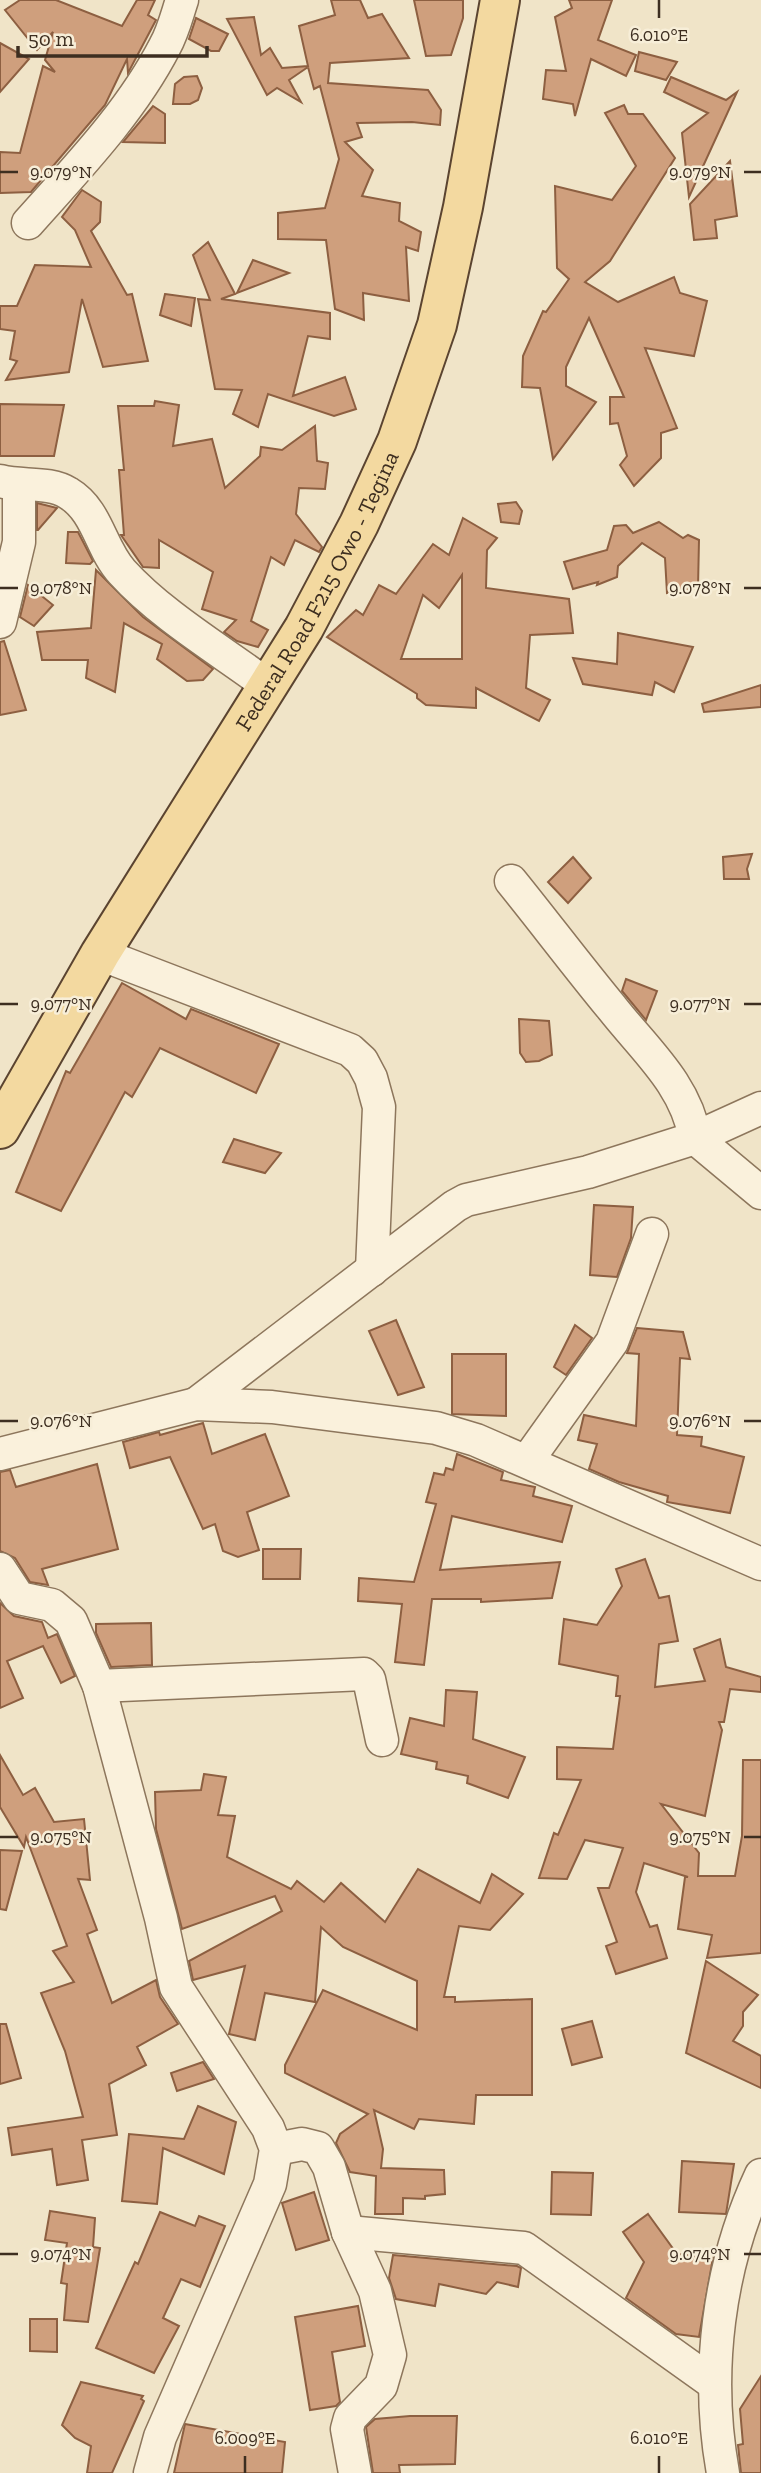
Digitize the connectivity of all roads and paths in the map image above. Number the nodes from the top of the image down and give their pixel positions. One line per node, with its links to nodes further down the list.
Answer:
1 (182, 0): 3 (street)
2 (500, 0): 6 (main road, Federal Road F215 Owo - Tegina)
3 (27, 223)
4 (9, 483): 5 (street); 6 (street)
5 (0, 622)
6 (267, 685): 8 (main road, Federal Road F215 Owo - Tegina)
7 (511, 881): 11 (street)
8 (100, 954): 10 (main road, Federal Road F215 Owo - Tegina); 14 (street)
9 (761, 1108): 11 (street)
10 (0, 1129)
11 (695, 1138): 12 (street); 14 (street)
12 (761, 1194)
13 (652, 1234): 17 (street)
14 (372, 1270): 15 (street)
15 (195, 1404): 16 (street); 17 (street)
16 (0, 1454)
17 (527, 1461): 18 (street)
18 (761, 1564)
19 (0, 1569): 20 (street)
20 (99, 1686): 21 (street); 22 (street)
21 (382, 1740)
22 (276, 2150): 24 (street); 26 (street)
23 (761, 2175): 25 (street)
24 (348, 2232): 25 (street); 27 (street)
25 (713, 2384): 28 (street)
26 (150, 2473)
27 (355, 2473)
28 (723, 2473)

